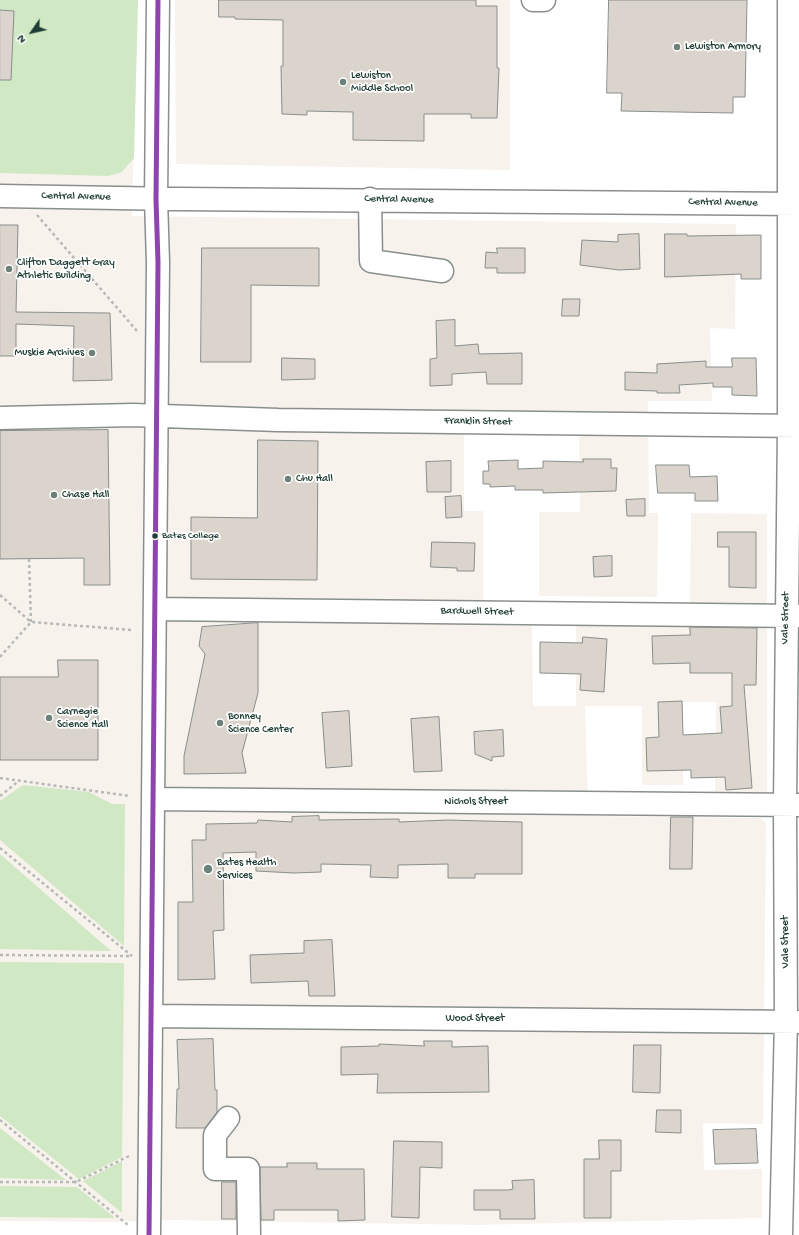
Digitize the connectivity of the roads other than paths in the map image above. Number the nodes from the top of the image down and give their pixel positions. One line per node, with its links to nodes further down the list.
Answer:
1 (158, 0): 6 (street)
2 (532, 0): 3 (street)
3 (544, 0)
4 (789, 0): 8 (street, Vale Street)
5 (10, 196): 6 (street, Central Avenue)
6 (156, 199): 7 (street, Central Avenue); 10 (street)
7 (370, 200): 8 (street, Central Avenue); 9 (street)
8 (794, 204): 12 (street, Vale Street)
9 (442, 271)
10 (156, 416): 11 (street, Franklin Street); 12 (street, Franklin Street); 13 (street)
11 (0, 418)
12 (794, 426): 14 (street, Vale Street)
13 (155, 610): 14 (street, Bardwell Street); 15 (street)
14 (793, 616): 16 (street, Vale Street)
15 (153, 800): 16 (street, Nichols Street); 17 (street)
16 (792, 805): 18 (street, Vale Street)
17 (151, 1016): 18 (street, Wood Street); 21 (street)
18 (793, 1022): 19 (street, Vale Street)
19 (791, 1116): 23 (street, Vale Street)
20 (228, 1118): 22 (street)
21 (149, 1235)
22 (249, 1235)
23 (781, 1235)

